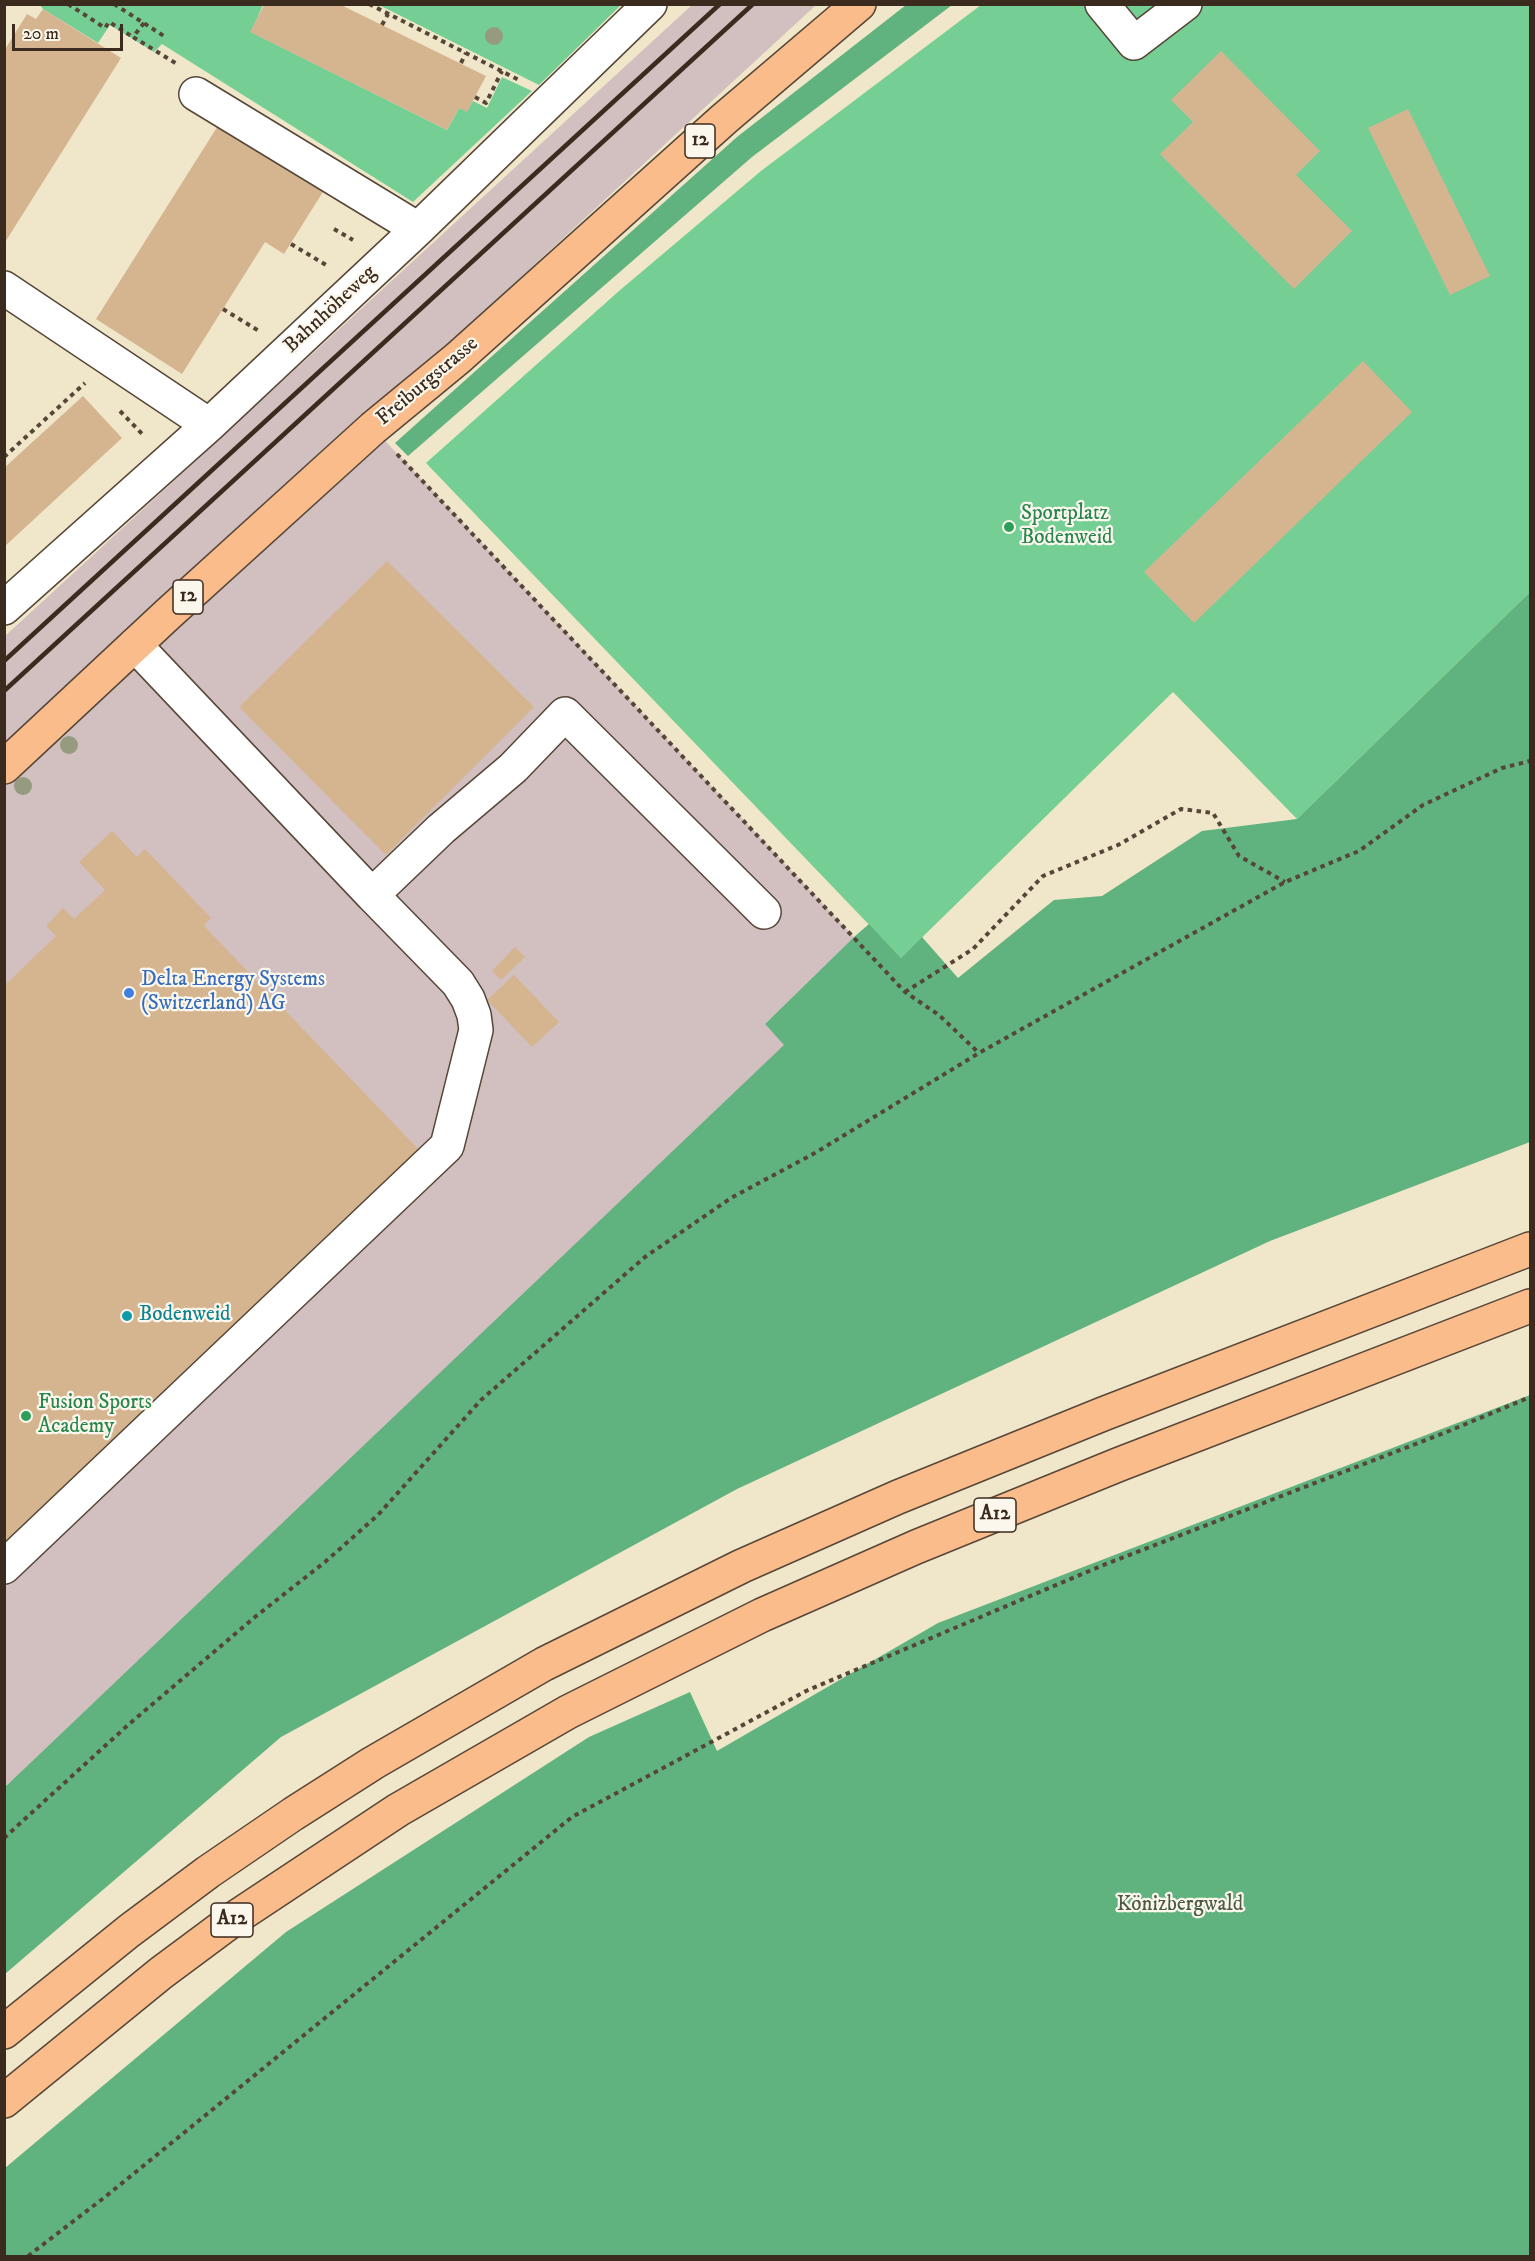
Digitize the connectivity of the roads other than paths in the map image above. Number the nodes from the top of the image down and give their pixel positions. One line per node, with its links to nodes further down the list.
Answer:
1 (651, 4): 6 (street, Bahnhöheweg)
2 (859, 4): 10 (main road, Freiburgstrasse / 12)
3 (1102, 4): 4 (street)
4 (1185, 4)
5 (196, 94): 6 (street)
6 (418, 229): 8 (street, Bahnhöheweg)
7 (4, 288): 8 (street)
8 (209, 425): 9 (street, Bahnhöheweg)
9 (4, 608)
10 (135, 645): 11 (main road, Freiburgstrasse / 12); 12 (street)
11 (4, 767)
12 (372, 895): 13 (street); 16 (street)
13 (764, 912)
14 (1530, 1250): 17 (main road, A12)
15 (1530, 1306): 18 (main road, A12)
16 (4, 1567)
17 (4, 2032)
18 (4, 2101)

